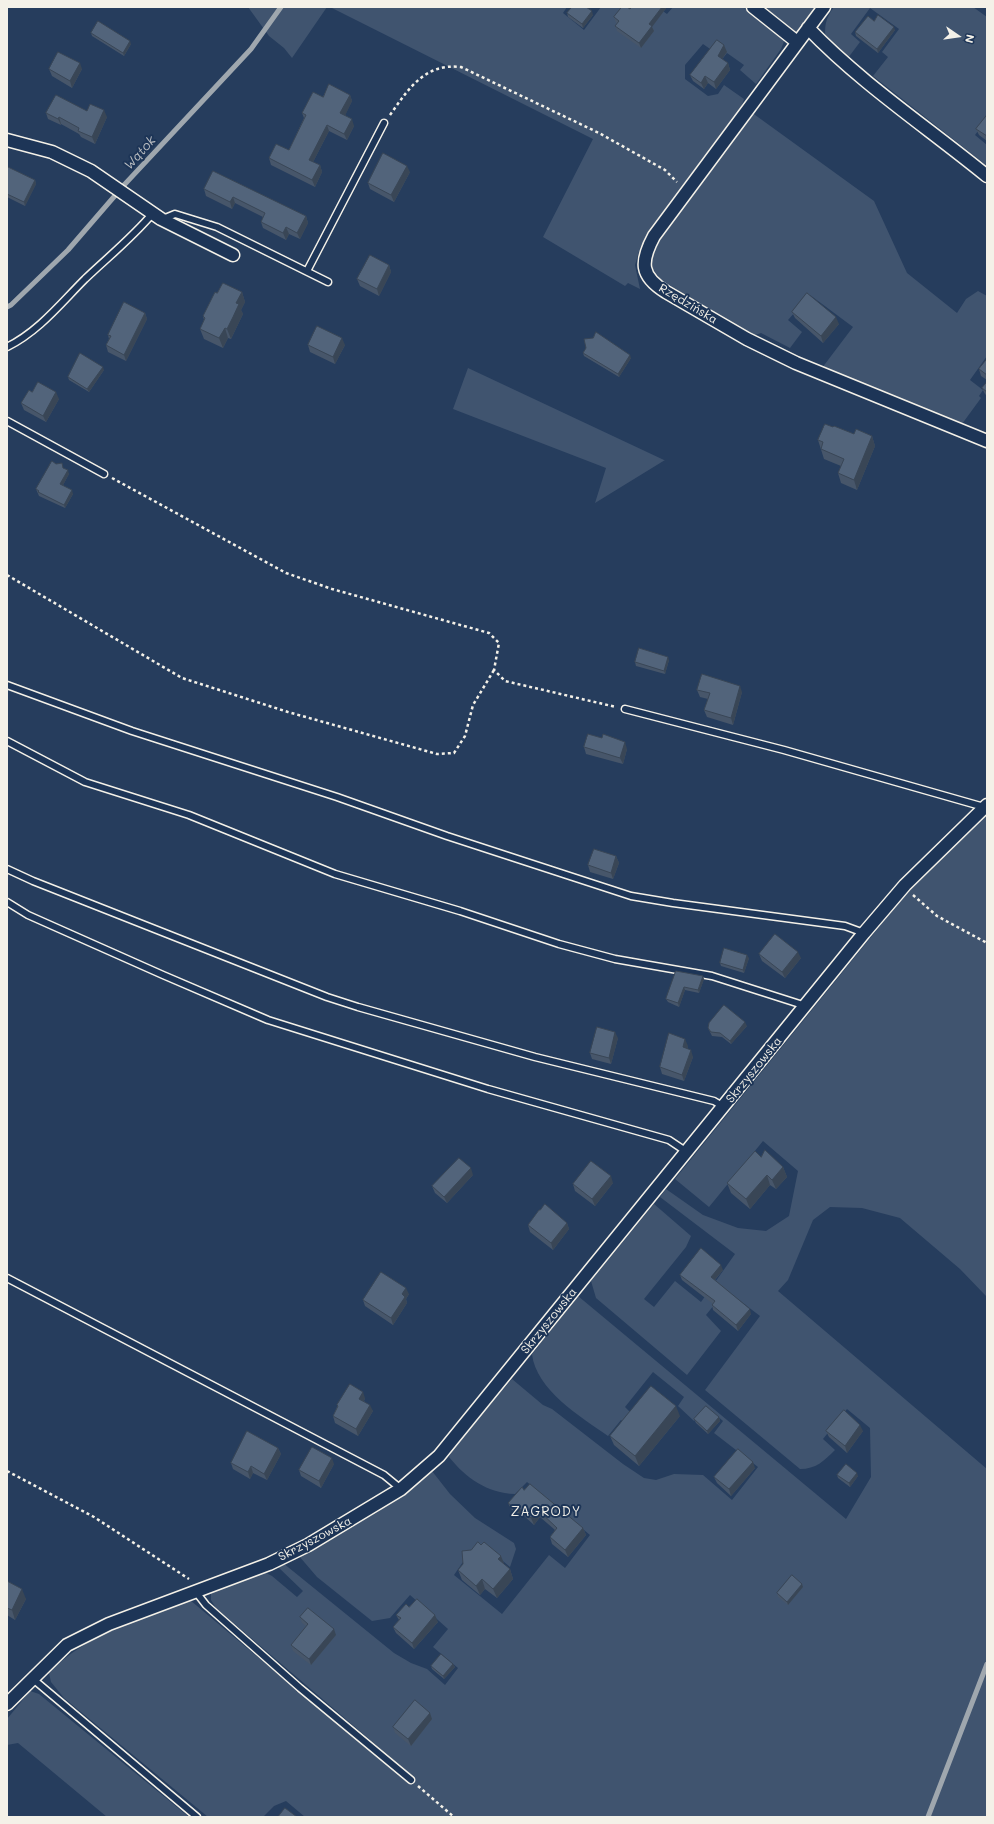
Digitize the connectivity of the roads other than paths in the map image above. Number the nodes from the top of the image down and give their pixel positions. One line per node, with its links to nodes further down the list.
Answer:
1 (753, 7): 4 (street)
2 (824, 7): 3 (street, Rzędzińska)
3 (808, 28): 4 (street, Rzędzińska); 7 (street)
4 (797, 42): 14 (street, Rzędzińska)
5 (384, 123): 10 (lane)
6 (7, 140): 8 (street)
7 (987, 176)
8 (157, 216): 9 (street); 10 (lane); 12 (lane)
9 (233, 255)
10 (307, 271): 11 (lane)
11 (328, 282)
12 (7, 347)
13 (7, 421): 15 (lane)
14 (987, 441)
15 (104, 474)
16 (7, 685): 22 (lane)
17 (625, 709): 19 (lane)
18 (7, 741): 23 (lane)
19 (985, 806): 22 (street, Skrzyszowska)
20 (7, 868): 24 (lane)
21 (7, 902): 25 (lane)
22 (864, 933): 23 (street, Skrzyszowska)
23 (806, 1006): 24 (street, Skrzyszowska)
24 (724, 1107): 25 (street, Skrzyszowska)
25 (687, 1152): 27 (street, Skrzyszowska)
26 (7, 1278): 27 (lane)
27 (401, 1489): 28 (street, Skrzyszowska)
28 (197, 1591): 29 (street, Skrzyszowska); 31 (lane)
29 (33, 1678): 30 (street, Skrzyszowska); 32 (lane)
30 (8, 1701)
31 (411, 1780)
32 (197, 1817)

